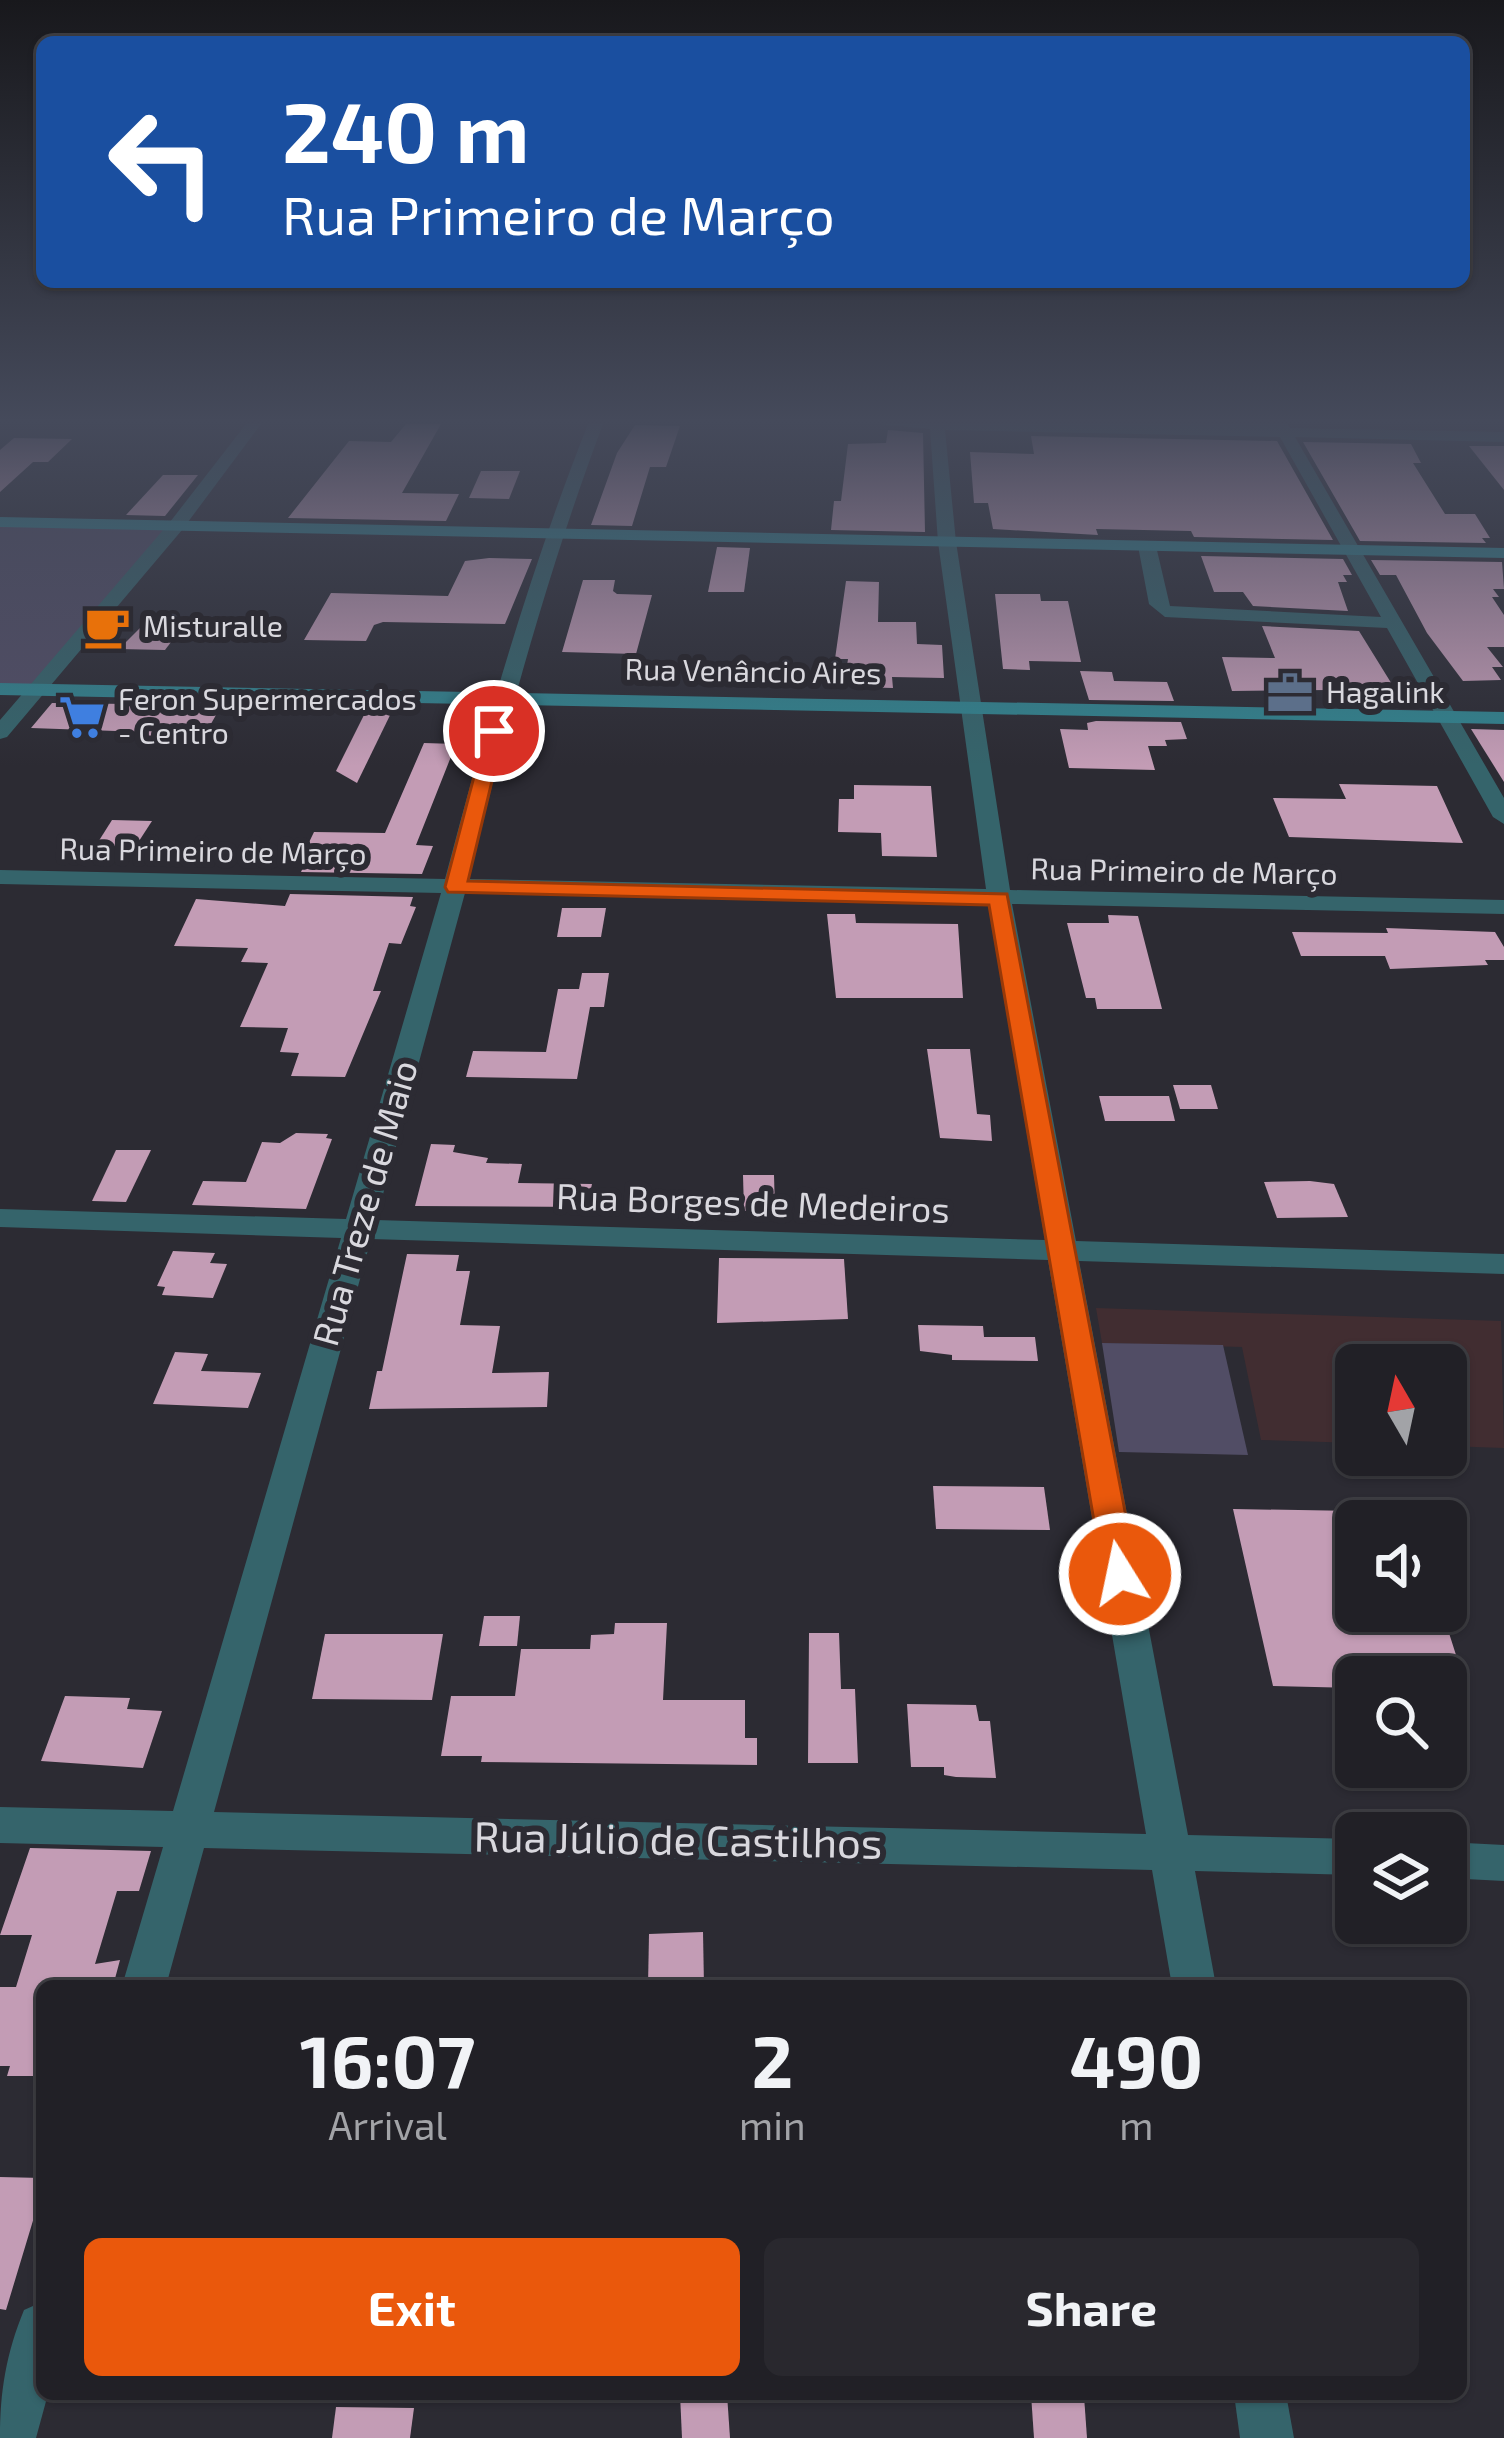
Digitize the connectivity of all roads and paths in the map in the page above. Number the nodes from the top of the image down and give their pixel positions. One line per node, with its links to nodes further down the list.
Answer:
1 (166, 538): 12 (street)
2 (552, 538): 13 (street, Rua Treze de Maio)
3 (739, 538): 6 (main road)
4 (947, 538): 6 (street)
5 (1342, 538): 8 (street)
6 (947, 542): 7 (main road); 14 (street)
7 (1147, 546): 8 (main road); 10 (street)
8 (1349, 550): 9 (main road); 10 (street)
9 (1504, 553)
10 (1390, 623): 15 (street)
11 (0, 689): 12 (main road, Rua Venâncio Aires)
12 (37, 690): 13 (main road, Rua Venâncio Aires); 17 (street)
13 (503, 696): 14 (main road, Rua Venâncio Aires); 20 (street, Rua Treze de Maio)
14 (971, 707): 15 (main road, Rua Venâncio Aires); 21 (street)
15 (1444, 717): 16 (main road, Rua Venâncio Aires); 18 (street)
16 (1504, 718)
17 (0, 733)
18 (1504, 817)
19 (0, 877): 20 (street, Rua Primeiro de Março)
20 (455, 887): 21 (street, Rua Primeiro de Março); 24 (street, Rua Treze de Maio)
21 (999, 898): 22 (street, Rua Primeiro de Março); 25 (street)
22 (1504, 907)
23 (0, 1218): 24 (street, Rua Borges de Medeiros)
24 (358, 1228): 25 (street, Rua Borges de Medeiros); 28 (street, Rua Treze de Maio)
25 (1060, 1253): 26 (street, Rua Borges de Medeiros); 29 (street)
26 (1504, 1264)
27 (0, 1825): 28 (street, Rua Júlio de Castilhos)
28 (190, 1831): 29 (street, Rua Júlio de Castilhos); 33 (street, Rua Treze de Maio)
29 (1172, 1850): 30 (street, Rua Júlio de Castilhos); 34 (street)
30 (1335, 1856)
31 (1467, 1861): 32 (street)
32 (1504, 1863)
33 (146, 1980)
34 (1193, 1980)
35 (36, 2348): 37 (street)
36 (1261, 2400): 38 (street)
37 (9, 2438)
38 (1267, 2438)

